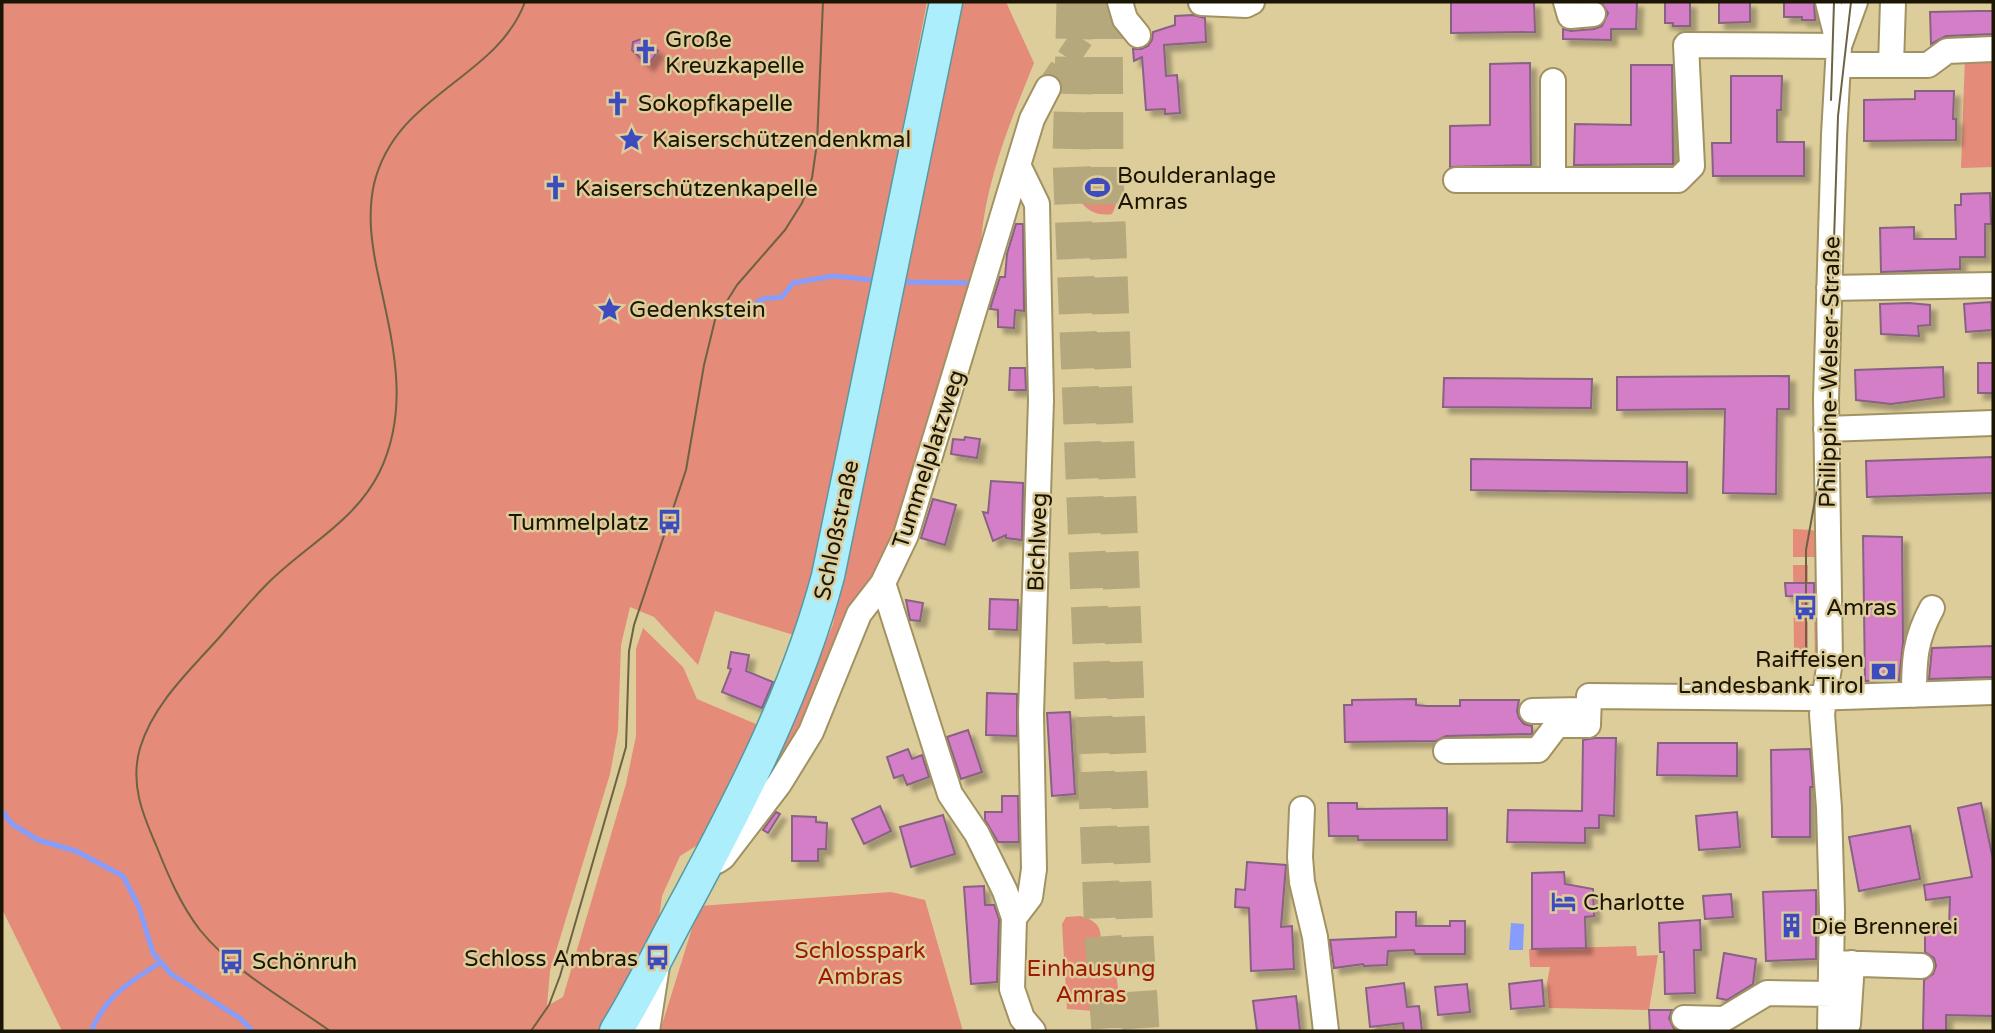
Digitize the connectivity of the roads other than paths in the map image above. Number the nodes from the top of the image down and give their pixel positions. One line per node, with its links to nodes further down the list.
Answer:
1 (946, 2): 32 (main road, Schloßstraße)
2 (1120, 2): 10 (street)
3 (1252, 2): 8 (street)
4 (1566, 2): 9 (street)
5 (1828, 2): 12 (street, Philippine-Welser-Straße)
6 (1854, 2): 12 (street, Philippine-Welser-Straße)
7 (1893, 2): 13 (street)
8 (1201, 3)
9 (1593, 14)
10 (1138, 35)
11 (1993, 49): 13 (street)
12 (1839, 55): 13 (street); 17 (street); 20 (street, Philippine-Welser-Straße)
13 (1891, 65)
14 (1553, 81): 17 (street)
15 (1048, 88): 16 (street, Tummelplatzweg)
16 (1018, 165): 23 (street, Tummelplatzweg); 33 (street, Bichlweg)
17 (1553, 179): 18 (street)
18 (1456, 180)
19 (1993, 285): 20 (street)
20 (1829, 288): 22 (street, Philippine-Welser-Straße)
21 (1993, 423): 22 (street)
22 (1826, 429): 27 (street, Philippine-Welser-Straße)
23 (883, 583): 32 (street, Tummelplatzweg); 33 (street, Bichlweg)
24 (1932, 608): 26 (street)
25 (1993, 692): 26 (street)
26 (1914, 695): 27 (street)
27 (1823, 698): 28 (street); 35 (street, Philippine-Welser-Straße)
28 (1588, 710): 29 (street); 30 (street)
29 (1532, 711)
30 (1446, 751)
31 (1302, 809): 43 (street)
32 (704, 869): 34 (main road, Schloßstraße)
33 (1014, 918): 42 (street, Bichlweg)
34 (658, 958): 40 (main road); 41 (street, Schloßstraße)
35 (1842, 963): 36 (street); 37 (street, Philippine-Welser-Straße); 39 (street)
36 (1921, 967)
37 (1832, 993): 38 (street); 39 (street, Philippine-Welser-Straße)
38 (1684, 1018)
39 (1844, 1027)
40 (616, 1031)
41 (647, 1031)
42 (1033, 1031)
43 (1326, 1031)

